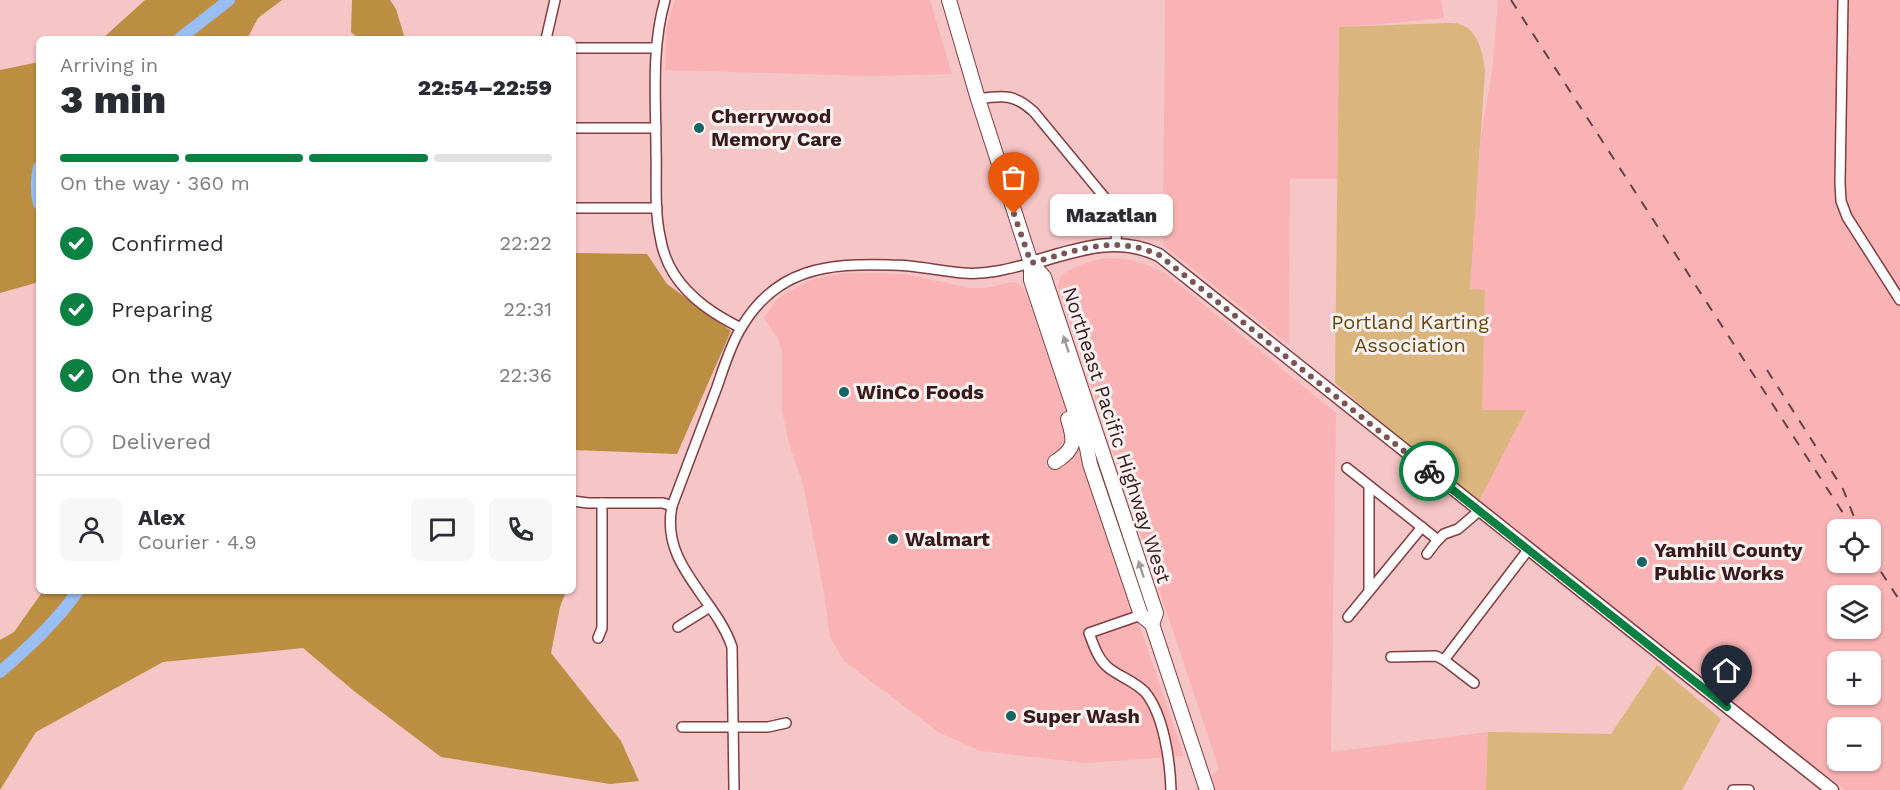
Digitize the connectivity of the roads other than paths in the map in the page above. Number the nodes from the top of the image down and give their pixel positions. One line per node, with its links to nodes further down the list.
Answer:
1 (555, 0): 5 (street)
2 (664, 0): 7 (street)
3 (949, 0): 8 (highway, Northeast Pacific Highway West)
4 (1843, 0): 15 (street)
5 (547, 36)
6 (576, 48): 7 (street)
7 (656, 48): 9 (street)
8 (978, 99): 13 (street); 14 (highway, Northeast Pacific Highway West)
9 (656, 128): 10 (street); 12 (street)
10 (576, 129)
11 (576, 208): 12 (street)
12 (657, 208): 16 (street)
13 (1116, 244): 14 (main road); 27 (main road)
14 (1031, 263): 16 (street); 17 (highway, Northeast Pacific Highway West); 19 (highway, Northeast Pacific Highway West, one-way to 14)
15 (1900, 300)
16 (741, 328): 26 (street)
17 (1056, 356): 18 (highway, Northeast Pacific Highway West); 20 (highway)
18 (1062, 372): 19 (highway); 21 (highway, Northeast Pacific Highway West)
19 (1103, 454): 28 (highway, Northeast Pacific Highway West)
20 (1055, 462)
21 (1090, 464): 28 (highway); 36 (highway, Northeast Pacific Highway West)
22 (1347, 468): 23 (street)
23 (1369, 486): 29 (street); 33 (street)
24 (576, 501): 25 (street)
25 (602, 504): 26 (street); 38 (street)
26 (672, 506): 34 (street)
27 (1479, 511): 30 (street); 31 (main road)
28 (1123, 514): 36 (highway, Northeast Pacific Highway West, one-way to 28)
29 (1422, 527): 30 (street); 33 (street)
30 (1438, 540): 32 (street)
31 (1528, 550): 40 (street); 50 (main road)
32 (1427, 554)
33 (1369, 591): 35 (street)
34 (710, 607): 37 (street); 44 (street)
35 (1348, 617)
36 (1146, 620): 46 (street); 47 (highway, Northeast Pacific Highway West)
37 (678, 627)
38 (598, 638)
39 (1391, 657): 40 (street)
40 (1444, 660): 41 (street)
41 (1474, 683)
42 (786, 723): 44 (street)
43 (682, 727): 44 (street)
44 (733, 727): 45 (street)
45 (734, 790)
46 (1171, 790)
47 (1207, 790)
48 (1733, 790): 49 (street)
49 (1749, 790)
50 (1832, 790)

